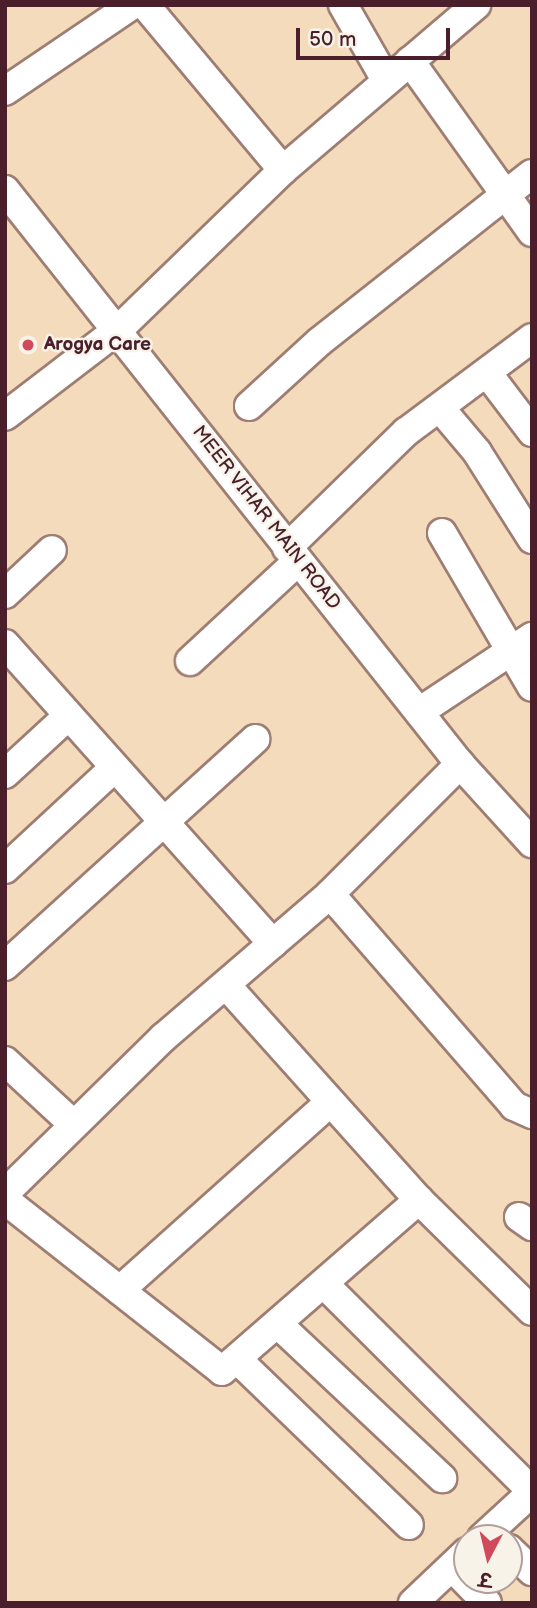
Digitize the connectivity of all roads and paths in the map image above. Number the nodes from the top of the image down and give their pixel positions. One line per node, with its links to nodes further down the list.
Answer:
1 (132, 5): 7 (street)
2 (145, 5): 8 (street)
3 (343, 5): 6 (street)
4 (475, 5): 5 (street)
5 (410, 61): 6 (street); 11 (street)
6 (386, 80): 8 (street)
7 (5, 91)
8 (283, 170): 13 (street)
9 (532, 174): 11 (street)
10 (5, 190): 13 (street, MEER VIHAR MAIN ROAD)
11 (507, 193): 12 (street); 16 (street)
12 (532, 232)
13 (120, 328): 18 (street); 23 (street, MEER VIHAR MAIN ROAD)
14 (532, 338): 15 (street)
15 (488, 374): 17 (street); 19 (street)
16 (249, 406)
17 (440, 408): 21 (street); 23 (street)
18 (5, 416)
19 (532, 432)
20 (442, 533): 25 (street)
21 (532, 539)
22 (52, 550): 24 (street)
23 (293, 554): 27 (street); 29 (street, MEER VIHAR MAIN ROAD)
24 (5, 594)
25 (520, 644): 28 (street); 29 (street)
26 (10, 660): 30 (street)
27 (190, 661)
28 (532, 687)
29 (419, 712): 32 (street, MEER VIHAR MAIN ROAD)
30 (67, 717): 33 (street); 34 (street)
31 (255, 738): 35 (street)
32 (460, 764): 36 (street, MEER VIHAR MAIN ROAD); 38 (street)
33 (113, 769): 35 (street); 37 (street)
34 (5, 774)
35 (160, 822): 39 (street); 40 (street)
36 (532, 843)
37 (5, 869)
38 (330, 894): 39 (street); 44 (street)
39 (273, 944): 41 (street)
40 (5, 966)
41 (226, 985): 43 (street); 45 (street)
42 (5, 1061): 45 (street)
43 (330, 1102): 48 (street); 50 (street)
44 (532, 1114)
45 (73, 1124): 46 (street)
46 (5, 1193)
47 (5, 1200): 50 (street)
48 (419, 1200): 49 (street); 51 (street)
49 (324, 1284): 52 (street); 55 (street)
50 (120, 1290): 53 (street)
51 (532, 1311)
52 (279, 1325): 53 (street); 54 (street)
53 (239, 1361): 57 (street)
54 (442, 1478)
55 (532, 1491): 56 (street)
56 (507, 1524)
57 (410, 1525)
58 (453, 1566): 59 (street)
59 (413, 1603)

